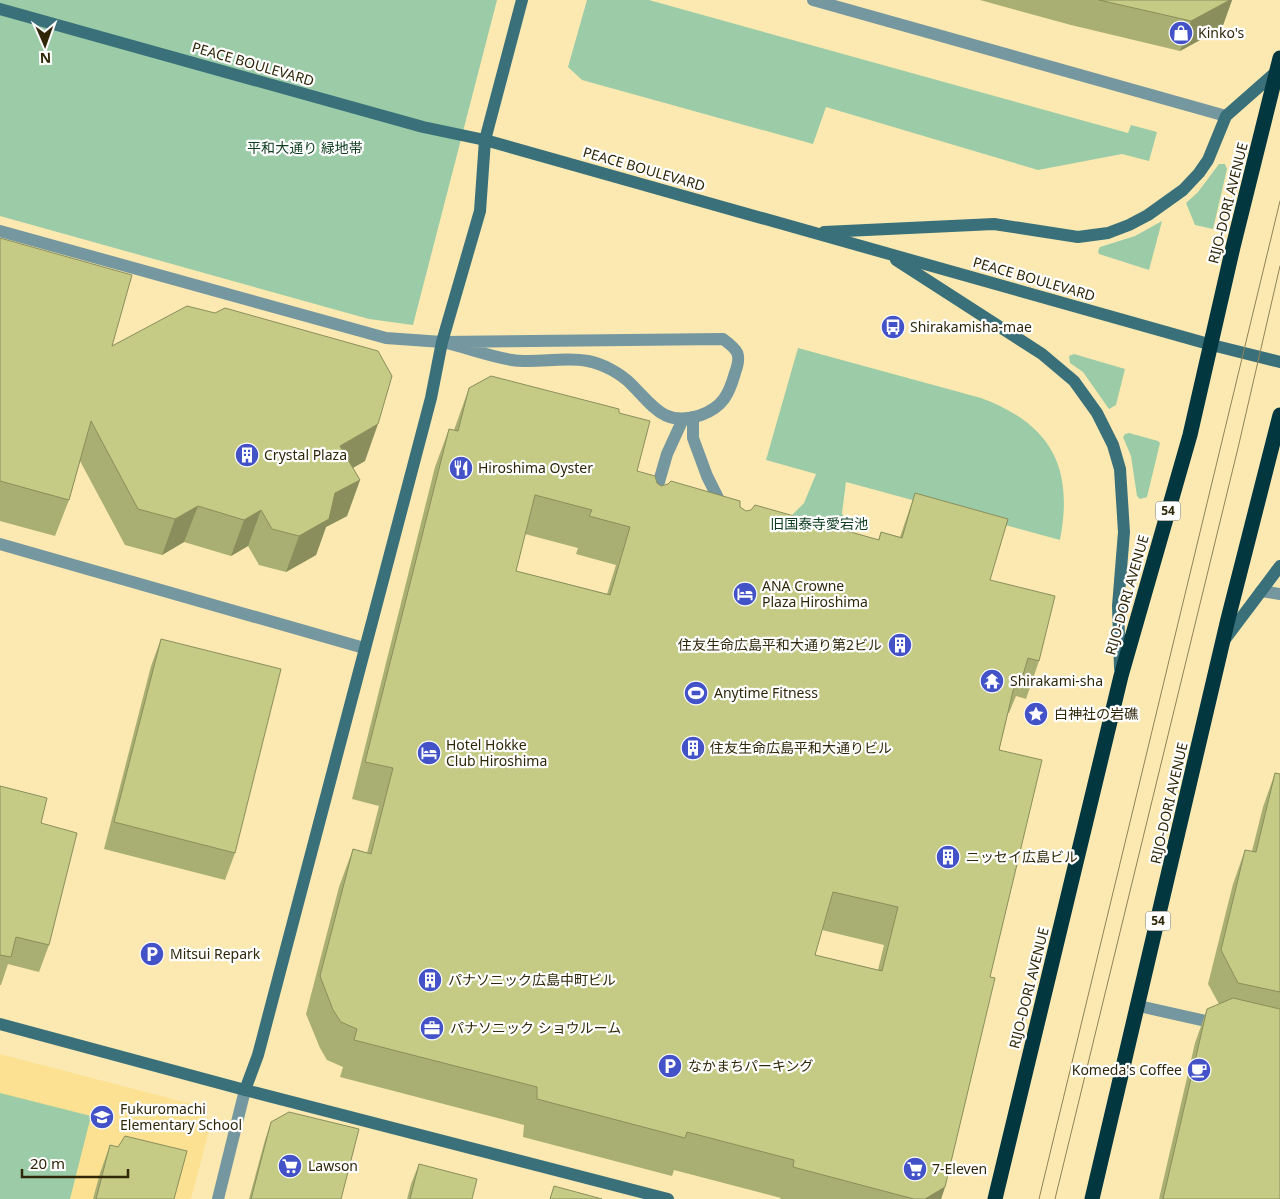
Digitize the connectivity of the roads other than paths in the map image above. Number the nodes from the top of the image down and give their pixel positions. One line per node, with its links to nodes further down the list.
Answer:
1 (522, 0): 6 (street)
2 (812, 0): 5 (street)
3 (0, 9): 6 (street, PEACE BOULEVARD)
4 (1278, 65): 5 (street); 11 (highway, RIJO-DORI AVENUE / 54)
5 (1226, 116): 8 (street)
6 (485, 140): 8 (street, PEACE BOULEVARD); 10 (street)
7 (0, 231): 10 (street)
8 (814, 233): 9 (street, PEACE BOULEVARD)
9 (886, 253): 11 (street, PEACE BOULEVARD); 23 (street)
10 (442, 342): 14 (street); 14 (street); 22 (street)
11 (1212, 345): 12 (street, PEACE BOULEVARD); 23 (highway, RIJO-DORI AVENUE / 54)
12 (1280, 362)
13 (1280, 415): 21 (highway, RIJO-DORI AVENUE / 54)
14 (688, 418): 15 (street); 16 (street)
15 (652, 507)
16 (726, 516)
17 (0, 544): 22 (street)
18 (1280, 566): 19 (street)
19 (1261, 591): 20 (street); 21 (street)
20 (1280, 594)
21 (1223, 642): 24 (highway, RIJO-DORI AVENUE / 54)
22 (364, 648): 27 (street)
23 (1121, 676): 30 (highway, RIJO-DORI AVENUE / 54)
24 (1139, 1006): 26 (street); 31 (highway, RIJO-DORI AVENUE / 54)
25 (0, 1024): 27 (street)
26 (1232, 1027)
27 (245, 1090): 28 (street); 29 (street)
28 (218, 1199)
29 (668, 1199)
30 (995, 1199)
31 (1092, 1199)

